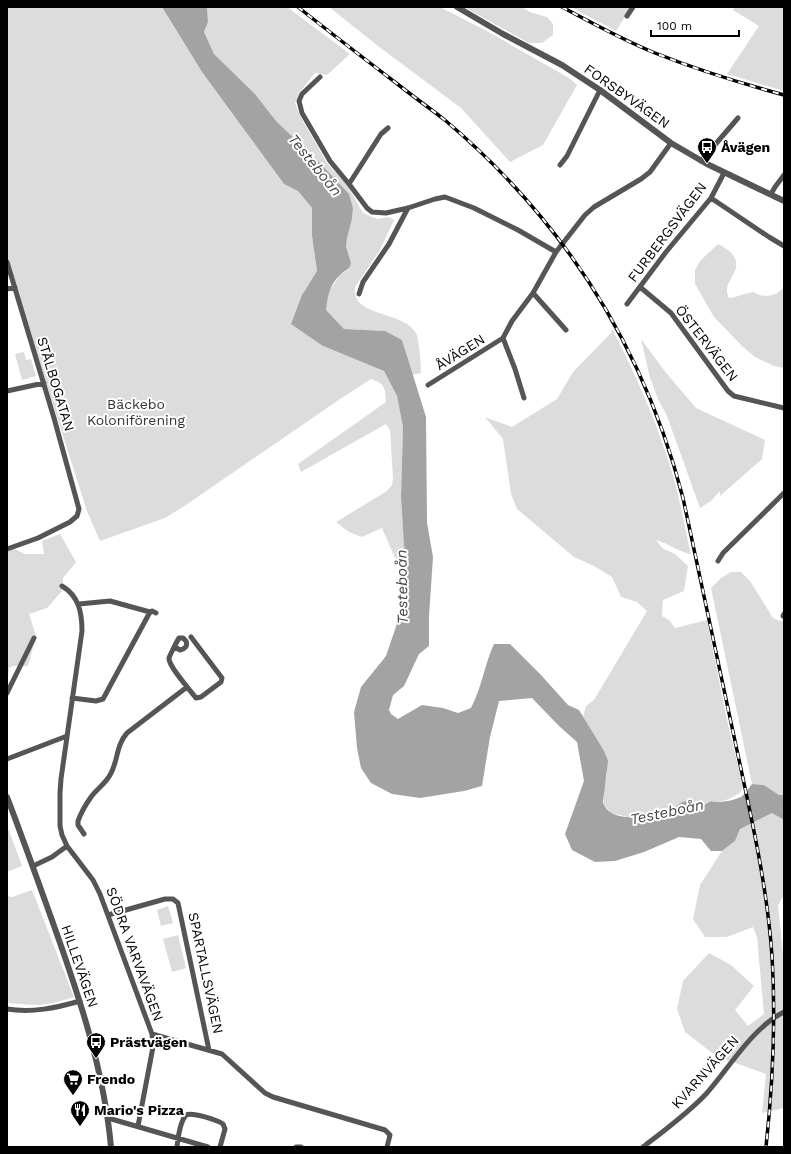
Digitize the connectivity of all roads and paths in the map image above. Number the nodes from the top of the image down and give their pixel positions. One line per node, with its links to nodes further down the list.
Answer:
1 (457, 7): 5 (street, FORSBYVÄGEN)
2 (633, 7): 3 (street)
3 (627, 16)
4 (320, 77): 13 (street)
5 (600, 90): 8 (street, FORSBYVÄGEN); 10 (street)
6 (738, 118): 9 (street)
7 (388, 128): 13 (street)
8 (671, 142): 9 (street, FORSBYVÄGEN); 19 (street, ÅVÄGEN)
9 (701, 161): 11 (street, FORSBYVÄGEN)
10 (560, 165)
11 (724, 173): 14 (street, FORSBYVÄGEN); 15 (street, FURBERGSVÄGEN)
12 (784, 176): 14 (street)
13 (349, 184): 17 (street)
14 (771, 194): 16 (street, FORSBYVÄGEN)
15 (711, 198): 18 (street); 22 (street, FURBERGSVÄGEN)
16 (784, 201)
17 (408, 208): 19 (street); 25 (street)
18 (784, 246)
19 (556, 252): 24 (street, ÅVÄGEN)
20 (7, 262): 21 (street, STÅLBOGATAN)
21 (15, 287): 23 (street); 29 (street, STÅLBOGATAN)
22 (640, 287): 26 (street, FURBERGSVÄGEN); 33 (street, ÖSTERVÄGEN)
23 (7, 290)
24 (533, 293): 27 (street); 28 (street, ÅVÄGEN)
25 (359, 294)
26 (627, 304)
27 (566, 330)
28 (503, 338): 30 (street, ÅVÄGEN); 32 (street, ÅVÄGEN)
29 (44, 383): 31 (street); 35 (street, STÅLBOGATAN)
30 (428, 385)
31 (7, 391)
32 (524, 398)
33 (784, 408)
34 (784, 493): 36 (street)
35 (7, 549)
36 (718, 561)
37 (62, 586): 38 (street)
38 (79, 604): 39 (street); 46 (street, SÖDRA VARVAVÄGEN)
39 (150, 612): 40 (street); 46 (street)
40 (156, 613)
41 (191, 637): 44 (street)
42 (34, 638): 45 (street)
43 (175, 647): 44 (street)
44 (187, 687): 50 (street)
45 (7, 693)
46 (72, 698): 47 (street, SÖDRA VARVAVÄGEN)
47 (67, 736): 48 (street); 51 (street, SÖDRA VARVAVÄGEN)
48 (7, 759)
49 (7, 797): 52 (street, HILLEVÄGEN)
50 (84, 834)
51 (67, 846): 52 (street); 53 (street, SÖDRA VARVAVÄGEN)
52 (33, 866): 54 (street, HILLEVÄGEN)
53 (108, 915): 57 (street, SÖDRA VARVAVÄGEN); 58 (street, SPARTALLSVÄGEN)
54 (80, 1001): 55 (street); 59 (street, HILLEVÄGEN)
55 (7, 1009)
56 (784, 1012): 69 (street, KVARNVÄGEN)
57 (152, 1034): 58 (street); 60 (street, SÖDRA VARVAVÄGEN)
58 (209, 1050): 68 (street, SPARTALLSVÄGEN)
59 (108, 1118): 60 (street); 62 (street, HILLEVÄGEN)
60 (138, 1126): 61 (street)
61 (178, 1138): 63 (street); 64 (street); 65 (street)
62 (111, 1147)
63 (177, 1147)
64 (208, 1147)
65 (220, 1147)
66 (296, 1147): 67 (street)
67 (301, 1147)
68 (387, 1147)
69 (643, 1147)

